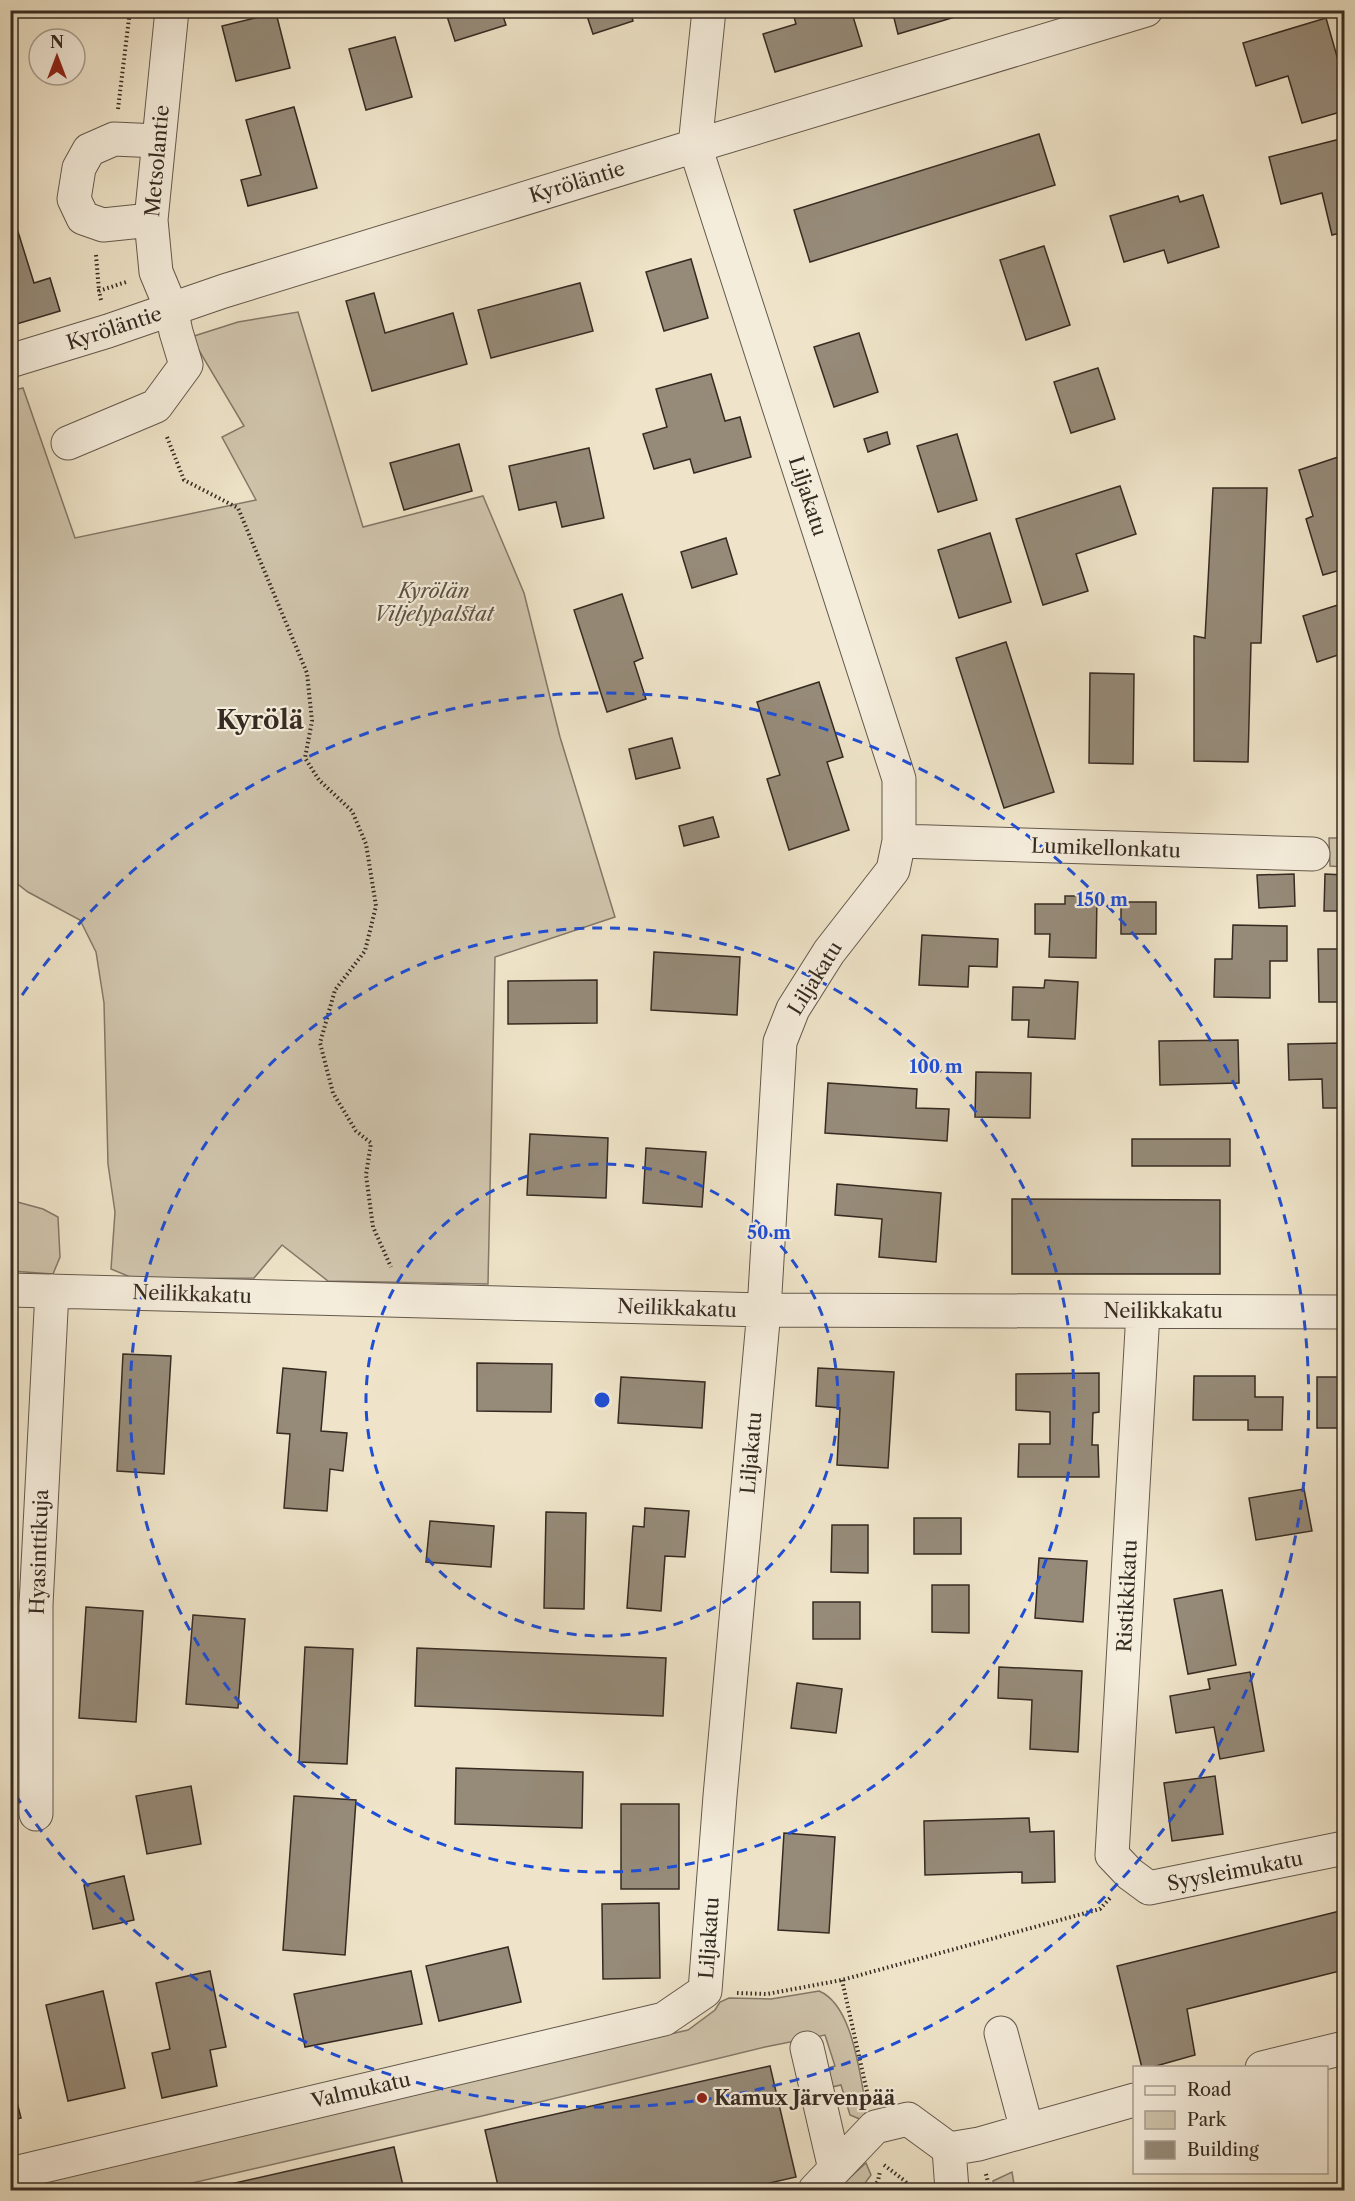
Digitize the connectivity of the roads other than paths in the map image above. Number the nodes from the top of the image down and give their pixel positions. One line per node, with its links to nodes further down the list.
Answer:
1 (172, 10): 4 (street, Metsolantie)
2 (709, 10): 5 (street, Liljakatu)
3 (1146, 10): 5 (street, Kyröläntie)
4 (158, 141): 6 (street, Metsolantie); 6 (street)
5 (694, 146): 7 (street, Kyröläntie); 10 (street, Liljakatu)
6 (151, 220): 7 (street, Metsolantie)
7 (171, 308): 8 (street, Kyröläntie); 9 (street, Metsolantie)
8 (10, 361)
9 (68, 444)
10 (899, 841): 11 (street, Lumikellonkatu); 14 (street, Liljakatu)
11 (1313, 854)
12 (10, 1290): 13 (street, Neilikkakatu)
13 (52, 1290): 14 (street, Neilikkakatu); 17 (street, Hyasinttikuja)
14 (764, 1310): 15 (street, Neilikkakatu); 20 (street, Liljakatu)
15 (1143, 1312): 16 (street, Neilikkakatu); 19 (street, Ristikkikatu)
16 (1344, 1312)
17 (36, 1814)
18 (1344, 1848): 19 (street, Syysleimukatu)
19 (1130, 1874)
20 (705, 1991): 28 (street, Valmukatu)
21 (1002, 2033): 26 (street)
22 (807, 2048): 29 (street)
23 (1344, 2048): 24 (street)
24 (1266, 2066)
25 (1133, 2100): 26 (street)
26 (1027, 2130): 27 (street)
27 (949, 2149): 29 (street); 30 (street)
28 (10, 2174)
29 (825, 2180)
30 (952, 2190)

